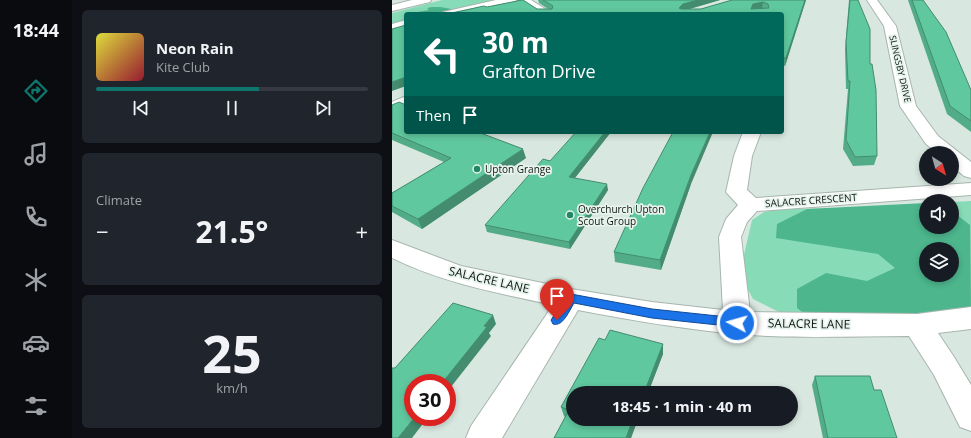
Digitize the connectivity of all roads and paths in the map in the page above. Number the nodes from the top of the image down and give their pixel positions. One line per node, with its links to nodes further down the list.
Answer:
1 (426, 0): 5 (street)
2 (511, 0): 6 (street)
3 (523, 0): 7 (street)
4 (872, 0): 13 (street, SLINGSBY DRIVE)
5 (392, 8)
6 (456, 12)
7 (544, 12)
8 (404, 25): 9 (street)
9 (392, 28)
10 (404, 102): 11 (street)
11 (392, 108)
12 (751, 134): 17 (street)
13 (939, 146)
14 (959, 162): 15 (street)
15 (971, 172)
16 (971, 189): 17 (street, SALACRE CRESCENT)
17 (751, 205): 21 (street, SALACRE CRESCENT)
18 (392, 248): 19 (street, SALACRE LANE)
19 (571, 299): 21 (street, SALACRE LANE); 24 (street)
20 (971, 318): 22 (street, SALACRE LANE)
21 (737, 323): 22 (street, SALACRE LANE)
22 (917, 325): 23 (street)
23 (971, 416)
24 (483, 438)

